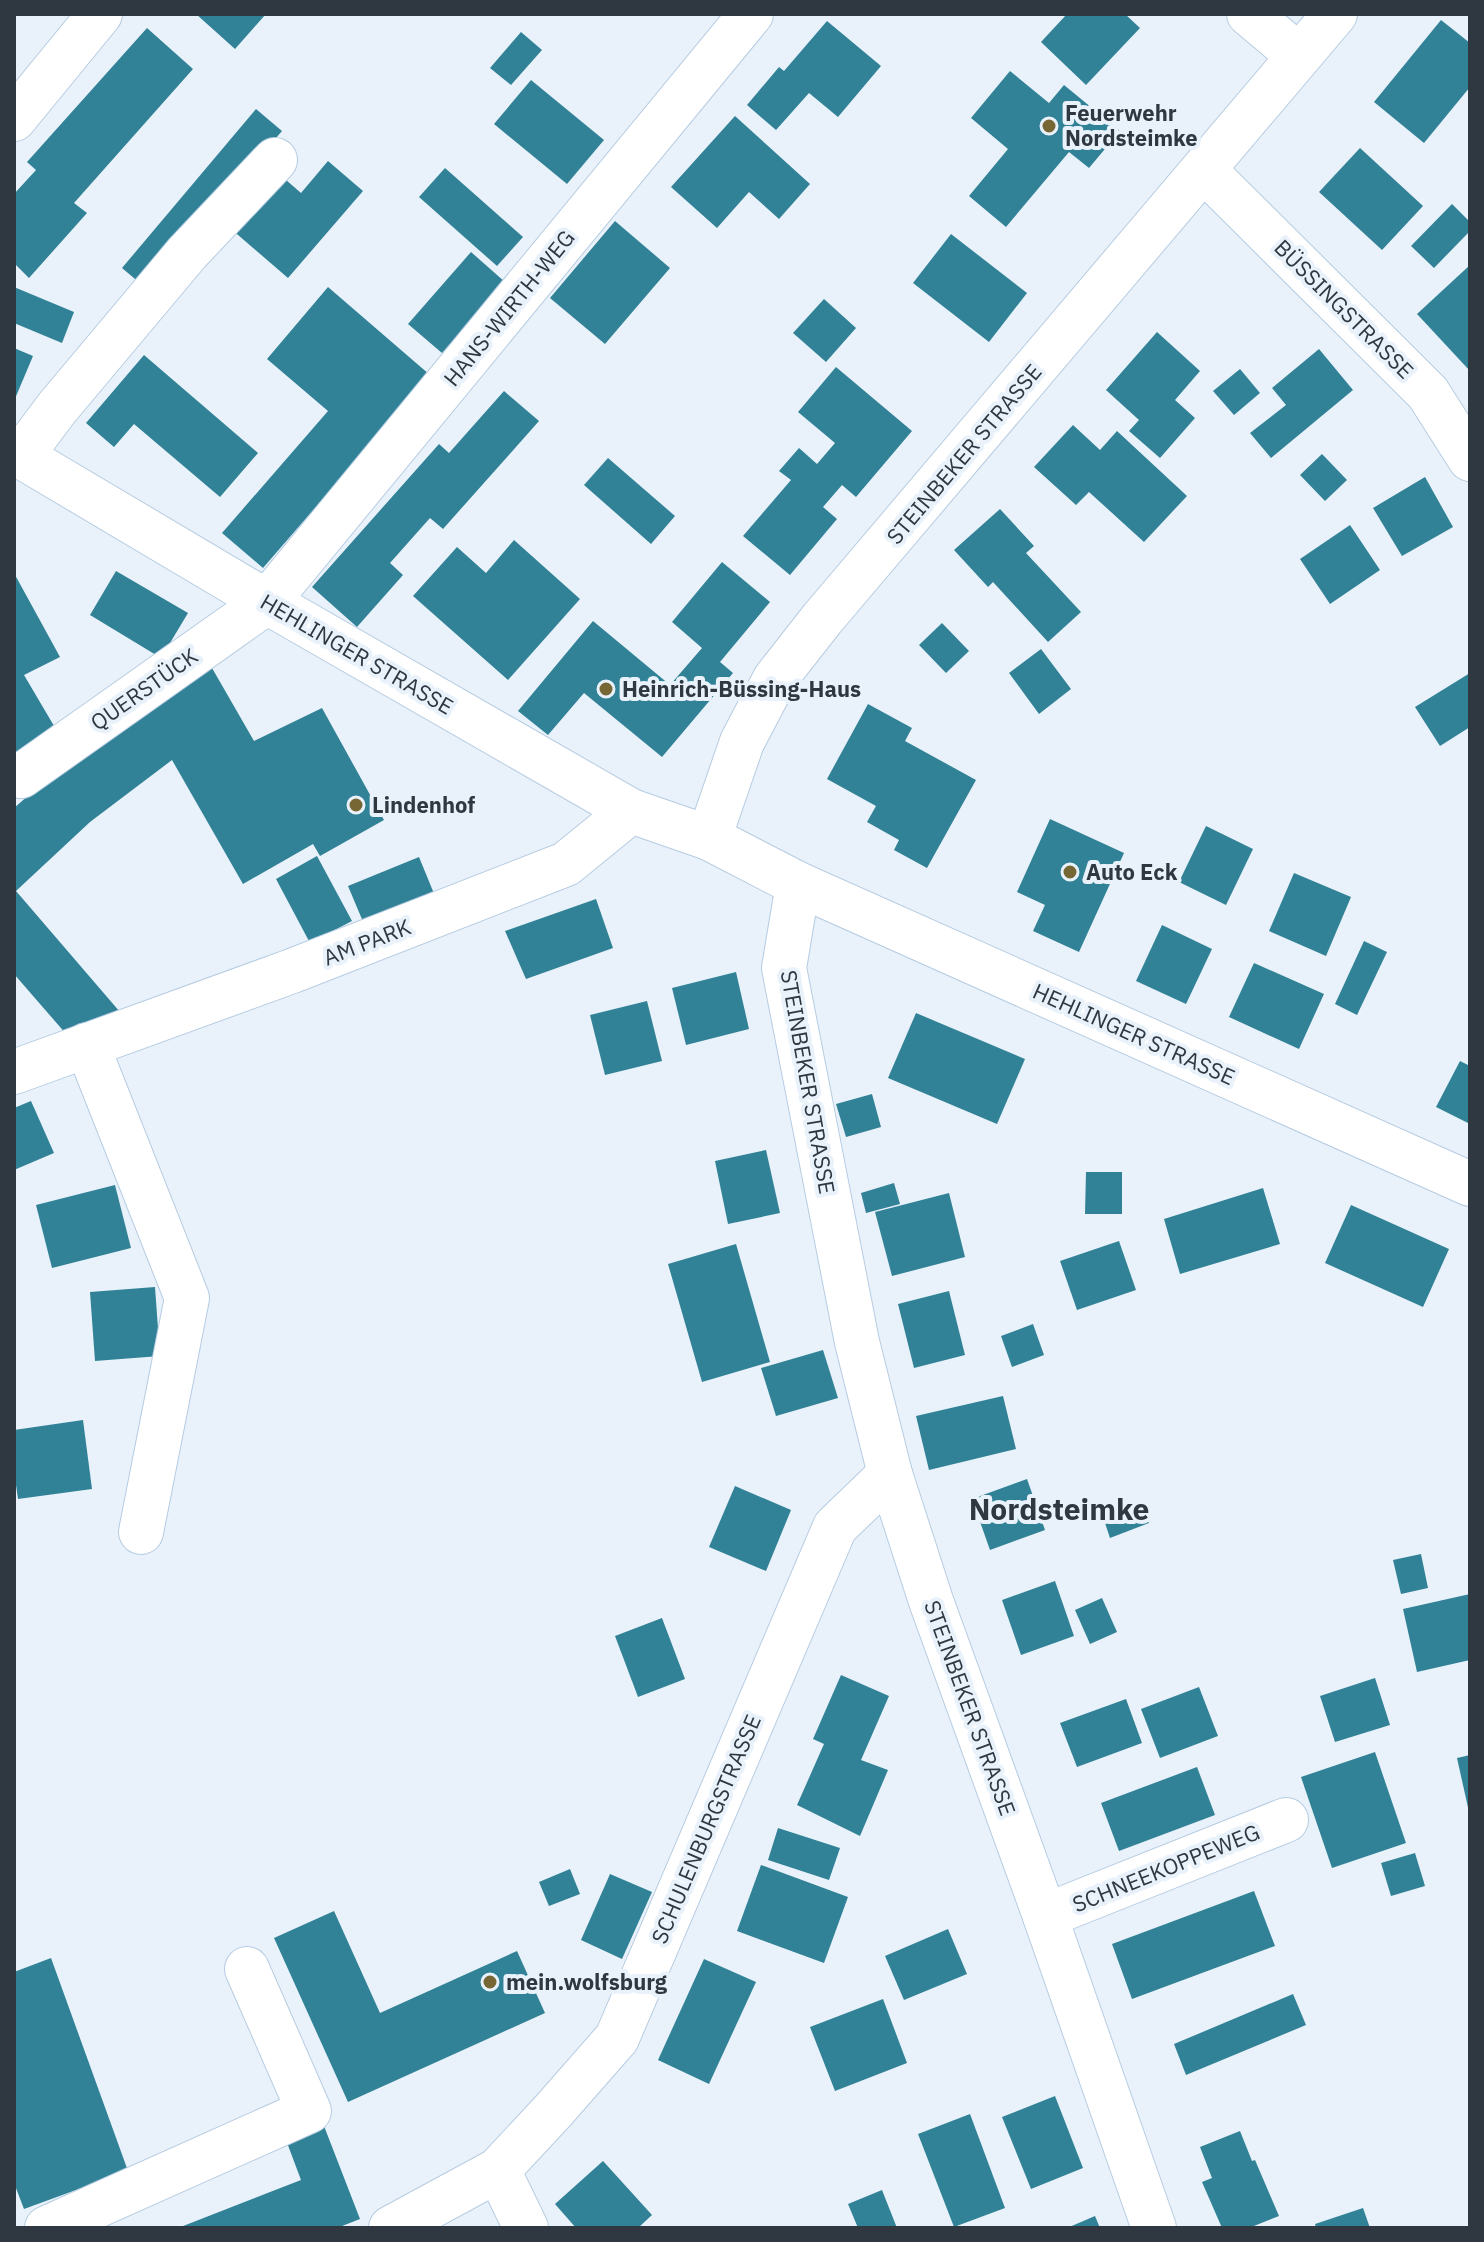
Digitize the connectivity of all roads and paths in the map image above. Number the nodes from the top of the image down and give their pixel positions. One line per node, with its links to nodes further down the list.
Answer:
1 (100, 14): 6 (street)
2 (751, 14): 11 (street, HANS-WIRTH-WEG)
3 (1249, 14): 5 (street)
4 (1335, 14): 5 (street, STEINBEKER STRASSE)
5 (1299, 56): 8 (street, STEINBEKER STRASSE)
6 (14, 119)
7 (275, 160): 9 (street)
8 (1204, 170): 10 (street, BÜSSINGSTRASSE); 14 (street, STEINBEKER STRASSE)
9 (18, 454): 11 (street, HEHLINGER STRASSE)
10 (1470, 459)
11 (267, 602): 12 (street, QUERSTÜCK); 13 (street, HEHLINGER STRASSE)
12 (21, 776)
13 (631, 811): 14 (street, HEHLINGER STRASSE); 16 (street, AM PARK)
14 (709, 838): 15 (street)
15 (798, 884): 18 (street, HEHLINGER STRASSE); 19 (street, STEINBEKER STRASSE)
16 (87, 1045): 17 (street, AM PARK); 20 (street)
17 (14, 1072)
18 (1470, 1184)
19 (890, 1474): 22 (street, STEINBEKER STRASSE); 24 (street, SCHULENBURGSTRASSE)
20 (141, 1532)
21 (1286, 1820): 22 (street, SCHNEEKOPPEWEG)
22 (1045, 1916): 28 (street, STEINBEKER STRASSE)
23 (247, 1969): 25 (street)
24 (498, 2170): 26 (street, SCHULENBURGSTRASSE); 27 (street)
25 (47, 2228)
26 (391, 2228)
27 (526, 2228)
28 (1154, 2228)

